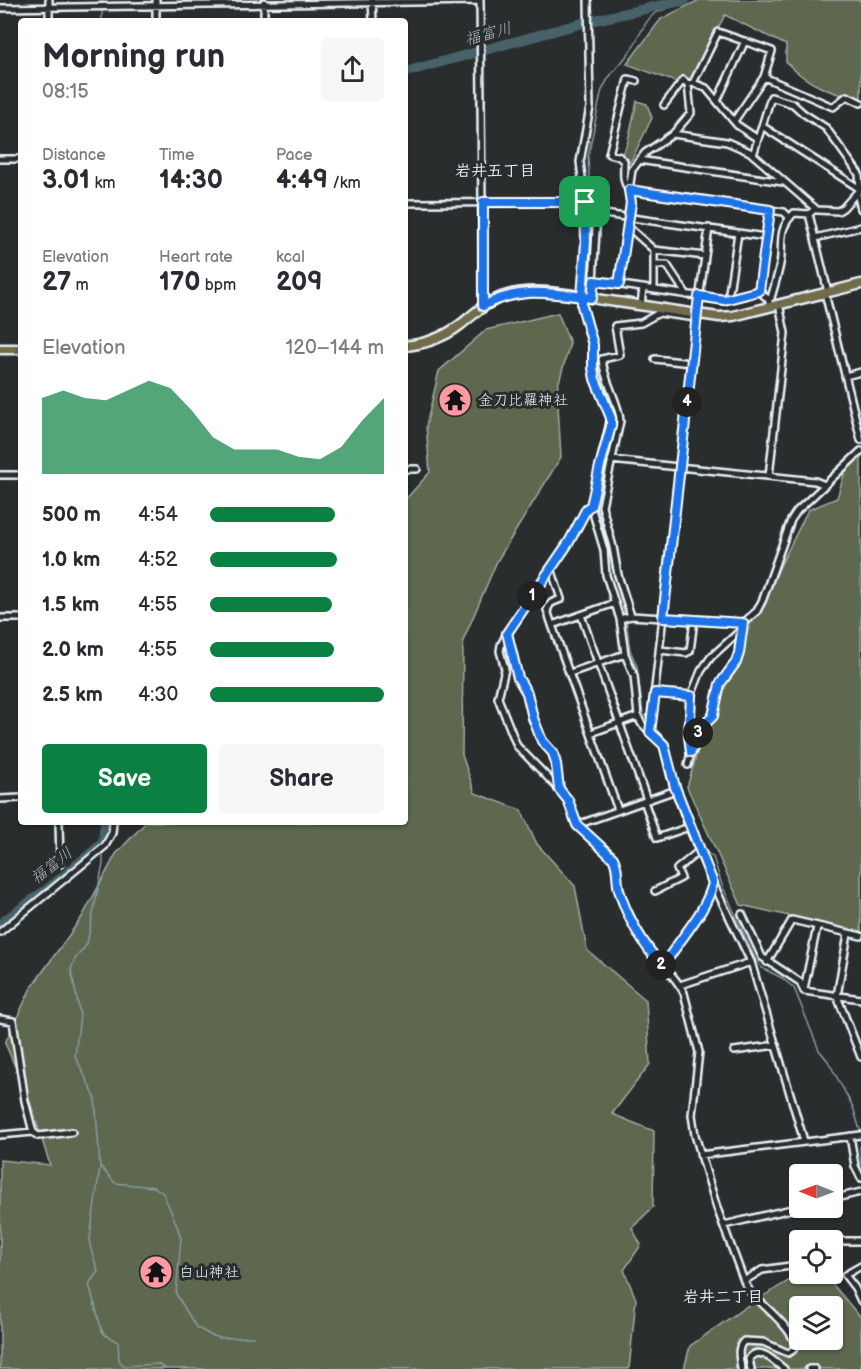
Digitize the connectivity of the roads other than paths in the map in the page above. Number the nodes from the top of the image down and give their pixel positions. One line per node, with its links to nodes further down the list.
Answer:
1 (48, 0): 7 (street)
2 (480, 0): 4 (street); 31 (street)
3 (588, 0): 32 (street)
4 (372, 1): 6 (street); 12 (street)
5 (156, 2): 6 (street); 7 (street); 10 (street)
6 (264, 2): 11 (street)
7 (49, 7): 8 (street); 9 (street)
8 (0, 8)
9 (49, 18)
10 (156, 18)
11 (264, 18)
12 (373, 18)
13 (745, 41): 14 (street); 16 (street); 17 (street)
14 (764, 77): 18 (street); 20 (street)
15 (636, 81): 29 (street)
16 (691, 84): 17 (street); 19 (street); 22 (street)
17 (717, 101): 20 (street)
18 (861, 103)
19 (663, 105)
20 (734, 121): 23 (street)
21 (762, 126): 23 (street); 30 (street); 30 (street)
22 (673, 134): 24 (street); 27 (street)
23 (758, 139): 24 (street)
24 (753, 155): 28 (street)
25 (0, 159): 26 (street)
26 (18, 159)
27 (639, 160): 28 (street); 29 (street)
28 (785, 182): 34 (street)
29 (629, 190): 36 (street); 38 (street)
30 (859, 191): 34 (street); 35 (street)
31 (483, 202): 32 (street); 33 (street); 63 (street)
32 (585, 202): 58 (street)
33 (408, 204)
34 (815, 208): 37 (street)
35 (861, 209)
36 (770, 210): 39 (street); 44 (street)
37 (809, 214): 39 (street); 45 (street)
38 (629, 216): 40 (street); 42 (street); 49 (street)
39 (790, 218): 60 (street)
40 (627, 226): 46 (street); 50 (street)
41 (861, 227): 45 (street)
42 (709, 228): 43 (street); 47 (street)
43 (738, 233): 44 (street); 59 (street)
44 (766, 237): 54 (street)
45 (815, 238): 55 (street)
46 (654, 250): 47 (street); 48 (street)
47 (705, 256): 57 (street)
48 (654, 264): 53 (street); 56 (street)
49 (594, 281): 50 (street); 58 (street)
50 (619, 284): 52 (street)
51 (861, 284): 55 (main road)
52 (643, 288): 53 (street); 62 (street)
53 (654, 290): 56 (street)
54 (759, 291): 59 (street); 60 (street)
55 (826, 293): 61 (main road); 71 (street)
56 (687, 295): 57 (street)
57 (699, 296): 59 (street); 64 (street)
58 (587, 297): 62 (main road); 63 (main road); 82 (street)
59 (728, 299)
60 (769, 303): 61 (main road); 64 (main road)
61 (779, 304): 80 (street)
62 (641, 305): 64 (main road)
63 (483, 306): 65 (main road)
64 (696, 316): 69 (street); 74 (street)
65 (408, 346)
66 (0, 349): 67 (main road)
67 (18, 349)
68 (655, 359): 69 (street)
69 (691, 363): 75 (street)
70 (861, 372): 71 (street)
71 (845, 376): 72 (street)
72 (861, 440)
73 (861, 451): 81 (street)
74 (611, 460): 75 (street); 88 (street)
75 (680, 467): 80 (street); 89 (street)
76 (408, 469): 77 (street)
77 (417, 469)
78 (0, 475): 79 (street)
79 (18, 475)
80 (769, 476): 81 (street)
81 (825, 485): 91 (street)
82 (591, 506): 83 (street); 84 (street)
83 (551, 567): 92 (street); 94 (street)
84 (615, 603): 85 (street); 88 (street)
85 (581, 615): 92 (street); 97 (street)
86 (0, 618): 87 (street)
87 (18, 618)
88 (626, 618): 89 (street); 96 (street)
89 (663, 618): 90 (street); 95 (street)
90 (694, 620): 91 (street); 95 (street)
91 (743, 623): 93 (street)
92 (552, 625): 98 (street)
93 (741, 630): 100 (street); 105 (street)
94 (507, 633): 107 (street); 107 (street)
95 (660, 650): 99 (street)
96 (625, 654): 97 (street); 101 (street)
97 (598, 663): 98 (street); 102 (street)
98 (570, 673): 104 (street)
99 (655, 693): 100 (street); 103 (street)
100 (691, 696): 105 (street)
101 (638, 716): 102 (street); 103 (street)
102 (619, 723): 104 (street); 111 (street)
103 (651, 727): 108 (street)
104 (591, 733): 112 (street)
105 (691, 752): 106 (street)
106 (688, 765)
107 (559, 789): 115 (street)
108 (676, 790): 111 (street); 116 (street)
109 (18, 798): 110 (street)
110 (0, 799)
111 (645, 800): 112 (street); 116 (street)
112 (618, 810): 115 (street)
113 (59, 825): 118 (street)
114 (113, 825): 123 (street)
115 (577, 825): 128 (street)
116 (689, 827): 117 (street)
117 (699, 851): 119 (street); 120 (street)
118 (60, 864)
119 (713, 883): 126 (street); 128 (street)
120 (655, 891)
121 (742, 914): 127 (street)
122 (817, 927): 124 (street); 127 (street); 130 (street)
123 (0, 932)
124 (848, 934): 125 (street); 131 (street)
125 (861, 936)
126 (751, 962): 129 (street); 134 (street)
127 (767, 962): 130 (street)
128 (663, 967): 129 (street)
129 (680, 985): 143 (street)
130 (804, 991): 131 (street)
131 (837, 996): 132 (street); 136 (street)
132 (861, 999)
133 (0, 1020): 137 (street)
134 (776, 1046): 135 (street); 142 (street)
135 (734, 1051)
136 (861, 1057)
137 (33, 1132): 138 (street); 139 (street)
138 (72, 1132)
139 (0, 1135)
140 (861, 1135): 141 (street)
141 (850, 1136): 142 (street); 144 (street)
142 (804, 1141): 143 (street)
143 (700, 1155): 148 (street)
144 (861, 1178)
145 (861, 1192): 146 (street)
146 (843, 1196)
147 (789, 1210): 148 (street)
148 (724, 1225): 153 (street)
149 (843, 1241): 150 (street)
150 (861, 1241)
151 (789, 1266): 153 (street)
152 (861, 1266): 154 (street)
153 (744, 1281): 155 (street)
154 (861, 1301)
155 (741, 1369)
156 (751, 1369): 157 (street)
157 (784, 1369)
158 (809, 1369): 159 (street)
159 (814, 1369)

